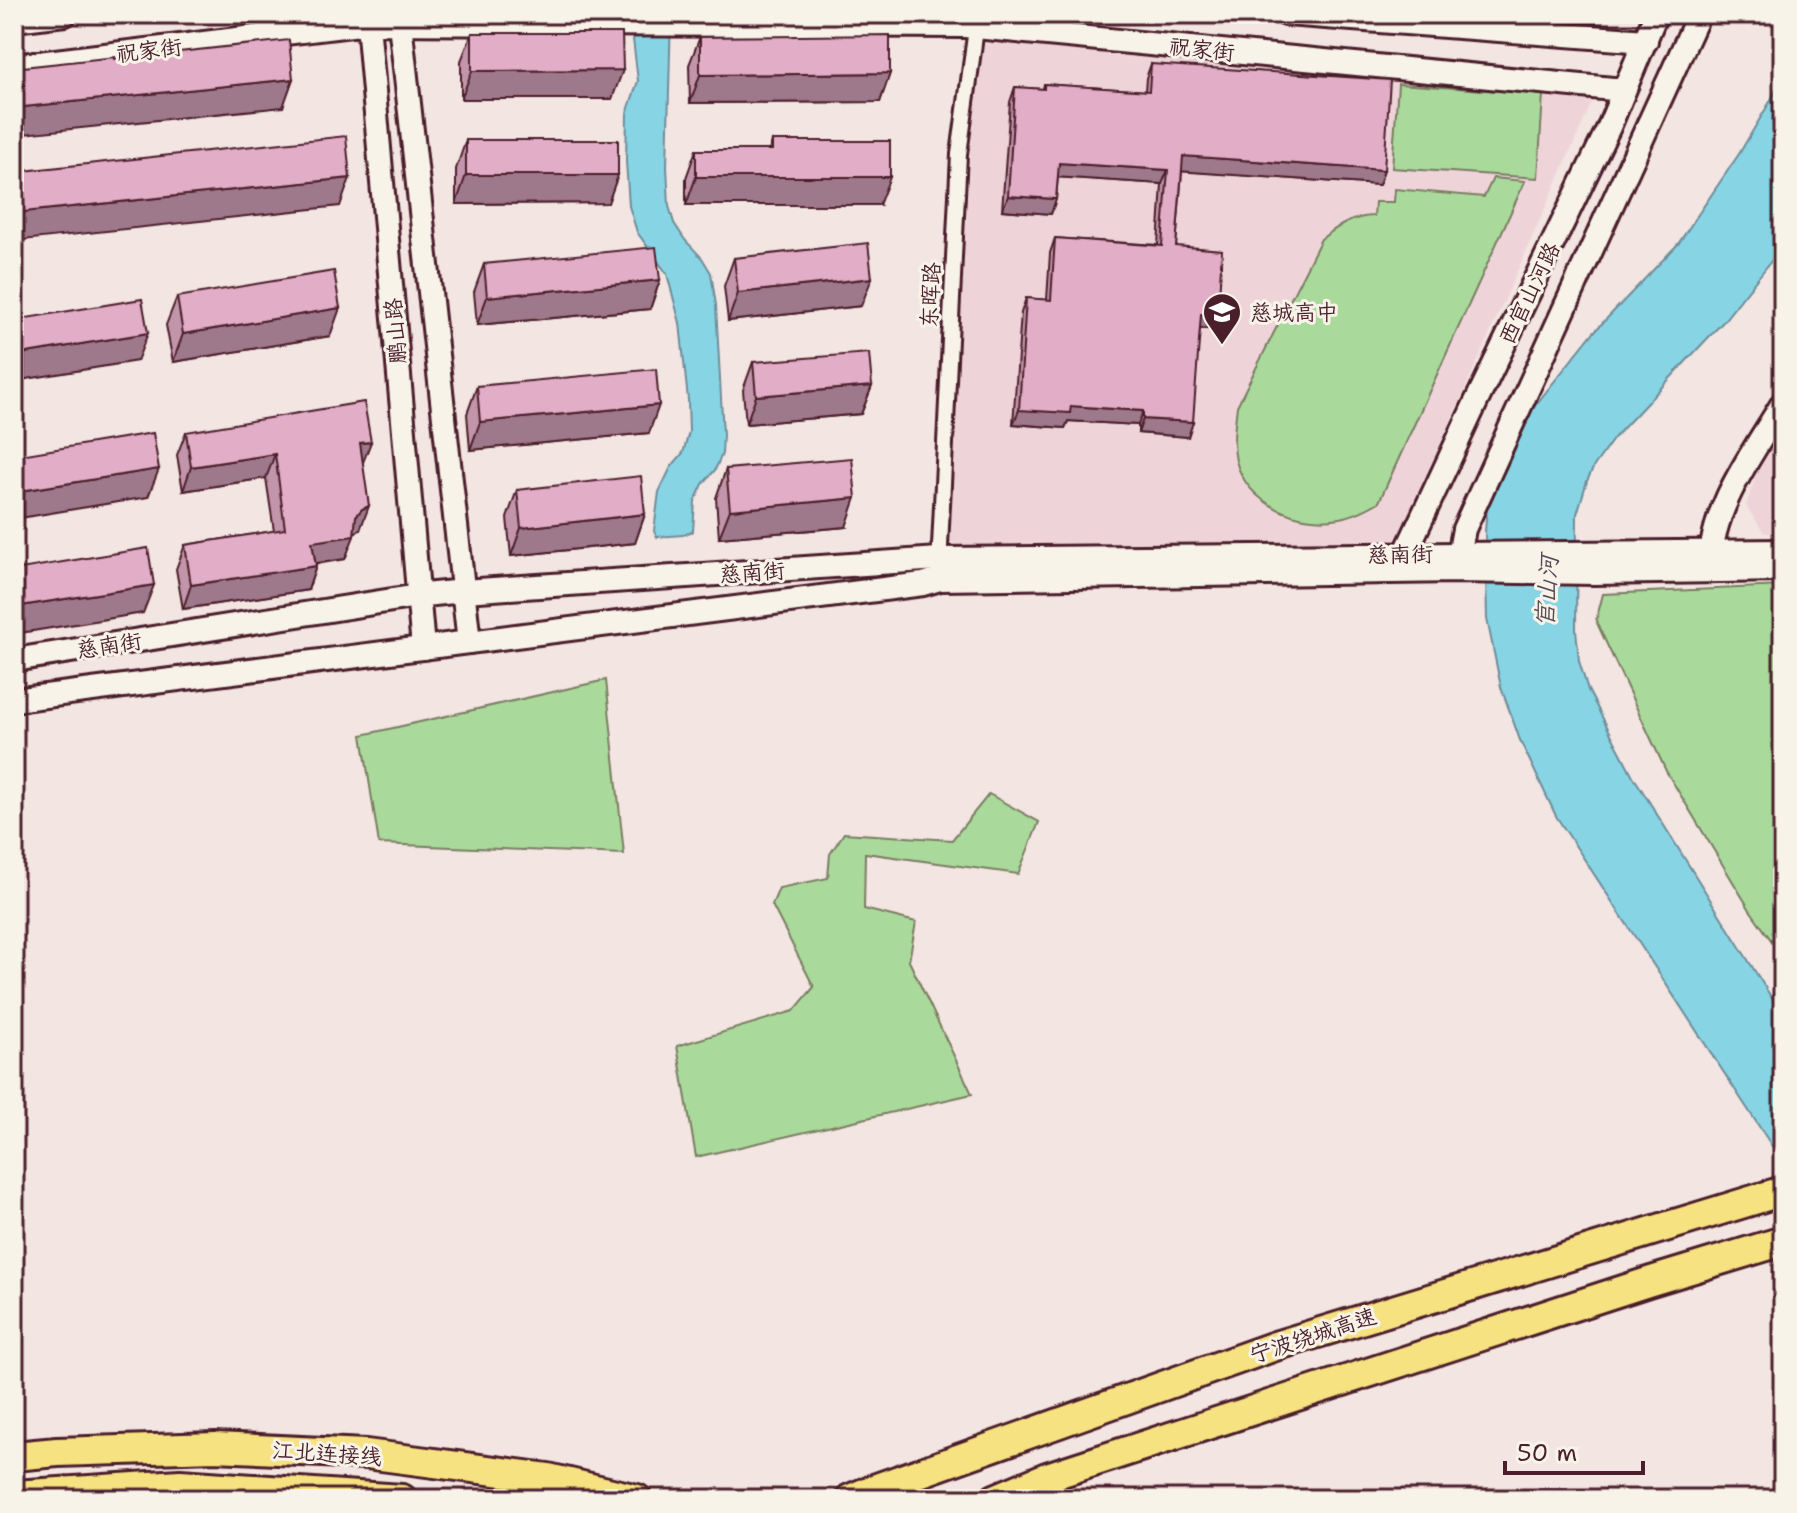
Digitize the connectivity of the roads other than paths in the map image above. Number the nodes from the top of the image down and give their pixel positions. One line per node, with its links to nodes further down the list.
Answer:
1 (65, 14): 7 (street)
2 (1286, 14): 9 (street)
3 (1656, 14): 9 (street, 西官山河路)
4 (1699, 14): 15 (street, 西官山河路)
5 (400, 18): 6 (street, 祝家街); 8 (street, 祝家街); 19 (street, 鹏山路)
6 (367, 19): 10 (street, 祝家街); 20 (street, 鹏山路)
7 (14, 20)
8 (977, 20): 11 (street, 祝家街); 17 (street, 东晖路)
9 (1646, 41): 11 (street, 西官山河路)
10 (14, 66)
11 (1623, 90): 16 (street, 西官山河路)
12 (1783, 403): 14 (street)
13 (1783, 551): 14 (street)
14 (1711, 561): 15 (street, 慈南街); 18 (street)
15 (1458, 562): 16 (street, 慈南街)
16 (1404, 563): 17 (street, 慈南街)
17 (939, 569): 19 (street, 慈南街); 21 (street, 慈南街)
18 (1783, 570)
19 (464, 591): 20 (street, 慈南街); 21 (street, 鹏山路)
20 (419, 596): 22 (street, 鹏山路); 23 (street, 慈南街)
21 (469, 642): 22 (street, 慈南街)
22 (423, 648): 24 (street, 慈南街)
23 (14, 660)
24 (14, 700)
25 (1783, 1191): 31 (highway, 宁波绕城高速)
26 (1783, 1241): 32 (highway)
27 (14, 1456): 30 (highway, 江北连接线)
28 (14, 1495): 29 (highway, 江北连接线)
29 (402, 1499)
30 (637, 1499)
31 (850, 1499)
32 (995, 1499)

